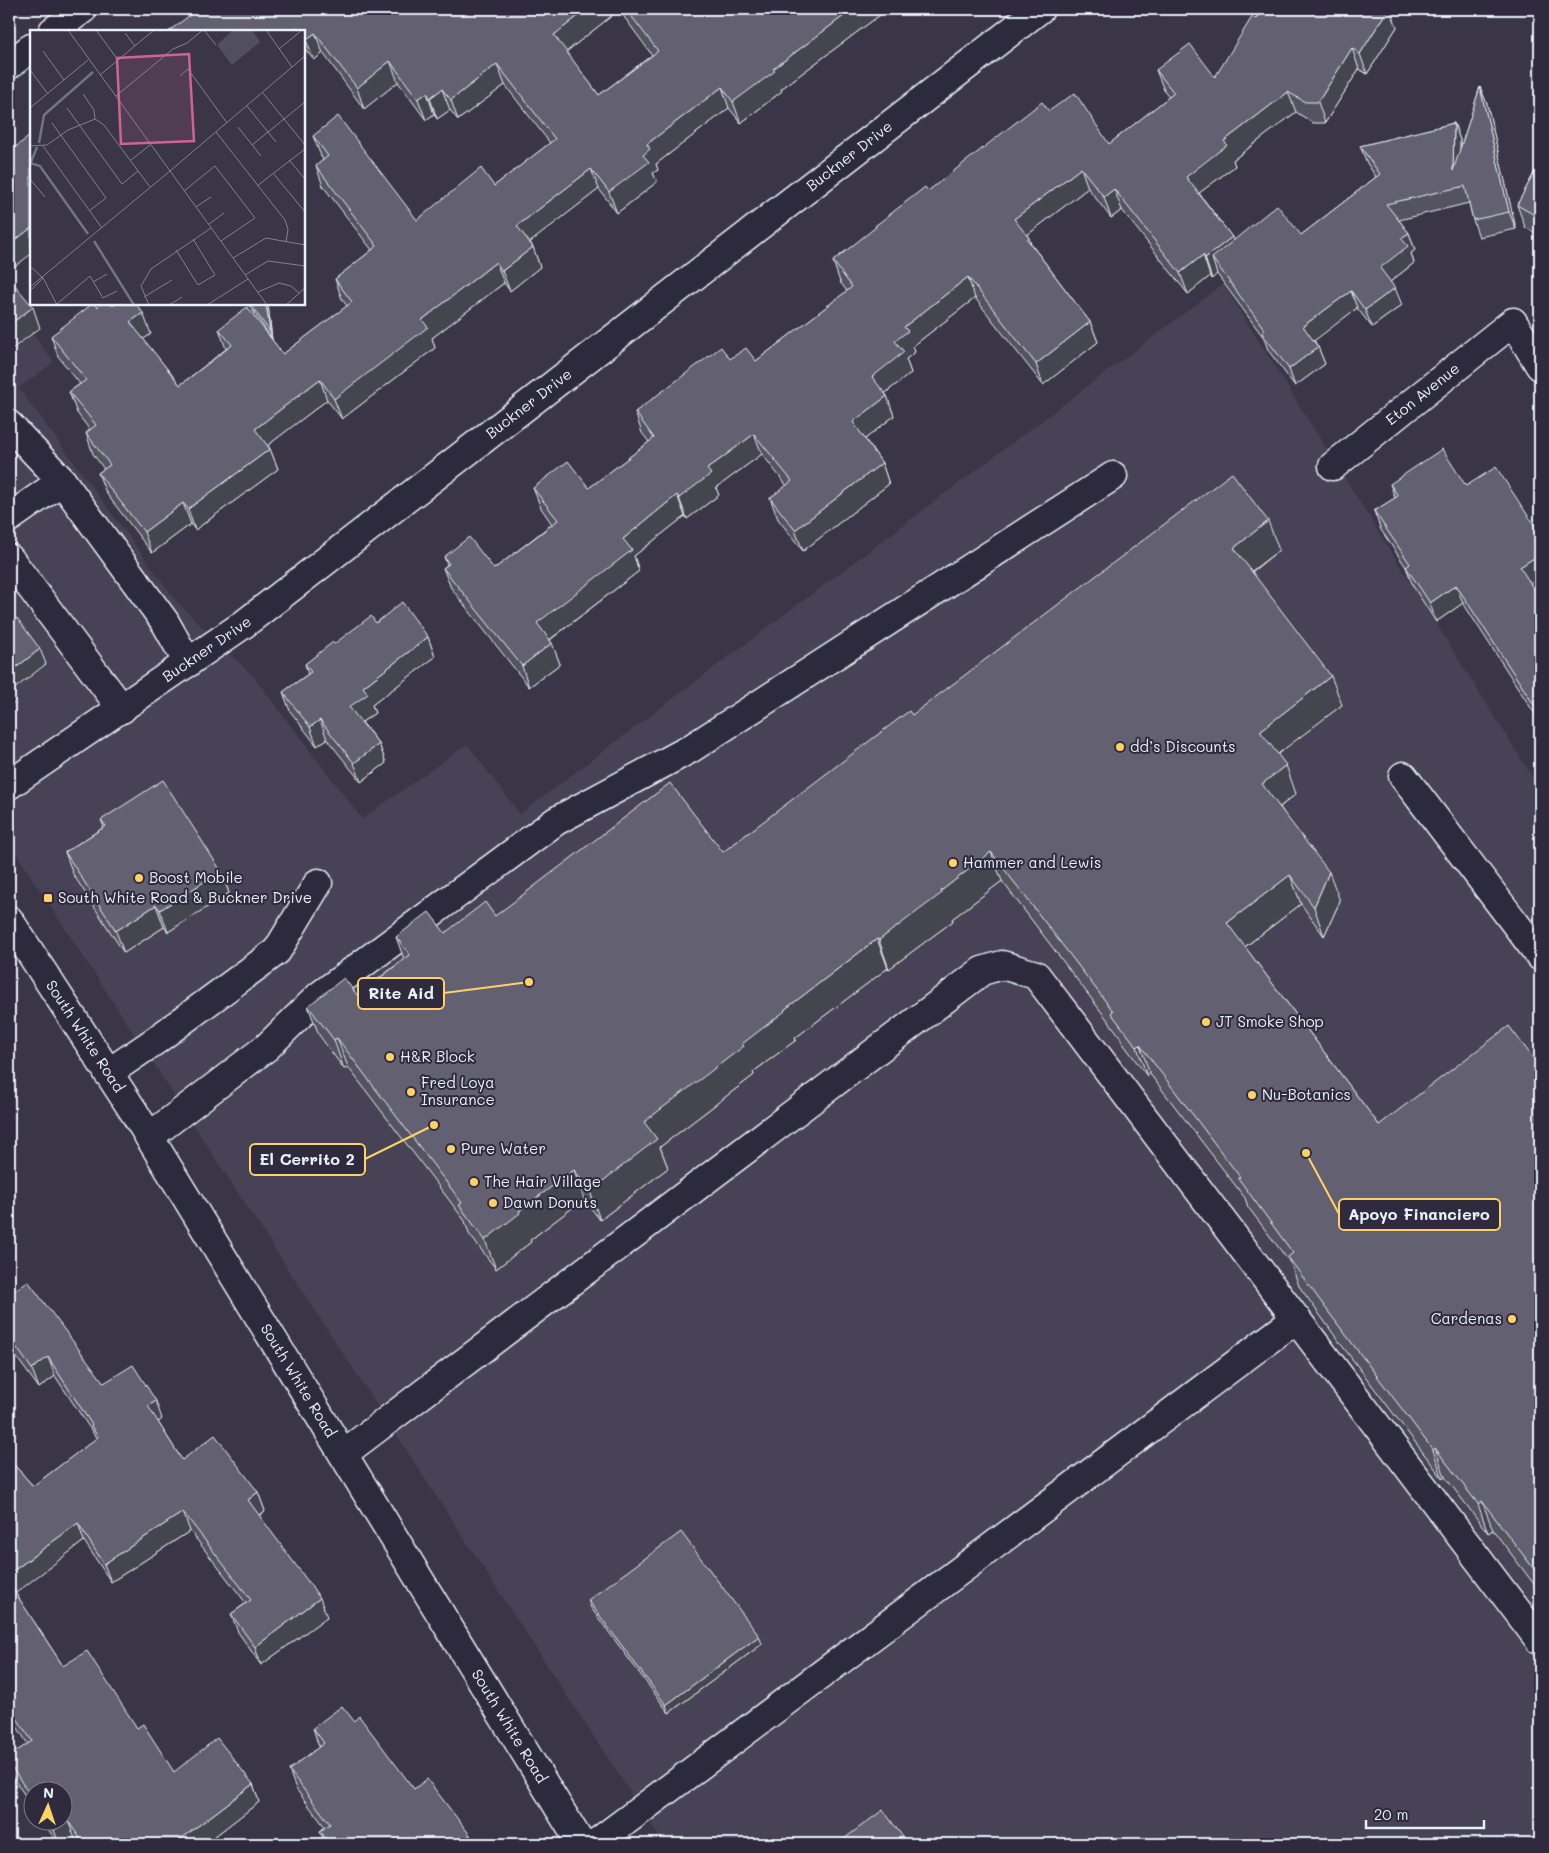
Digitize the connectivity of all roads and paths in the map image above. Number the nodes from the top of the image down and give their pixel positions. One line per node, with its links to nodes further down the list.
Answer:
1 (83, 9): 3 (street)
2 (1040, 9): 11 (street, Buckner Drive)
3 (55, 30)
4 (1540, 366): 6 (street, Eton Avenue)
5 (9, 424): 8 (street)
6 (1333, 466)
7 (1113, 476): 19 (street)
8 (62, 481): 9 (street); 11 (street)
9 (9, 518)
10 (9, 558): 12 (street)
11 (188, 663): 12 (street, Buckner Drive)
12 (122, 709): 14 (street, Buckner Drive)
13 (1403, 776): 17 (street)
14 (9, 785)
15 (318, 883): 18 (street)
16 (9, 920): 18 (street, South White Road)
17 (1540, 956)
18 (108, 1073): 19 (street, South White Road)
19 (149, 1137): 21 (street, South White Road)
20 (1296, 1319): 21 (street); 22 (street); 24 (street)
21 (342, 1454): 23 (street, South White Road)
22 (1540, 1641)
23 (581, 1844)
24 (596, 1844)

